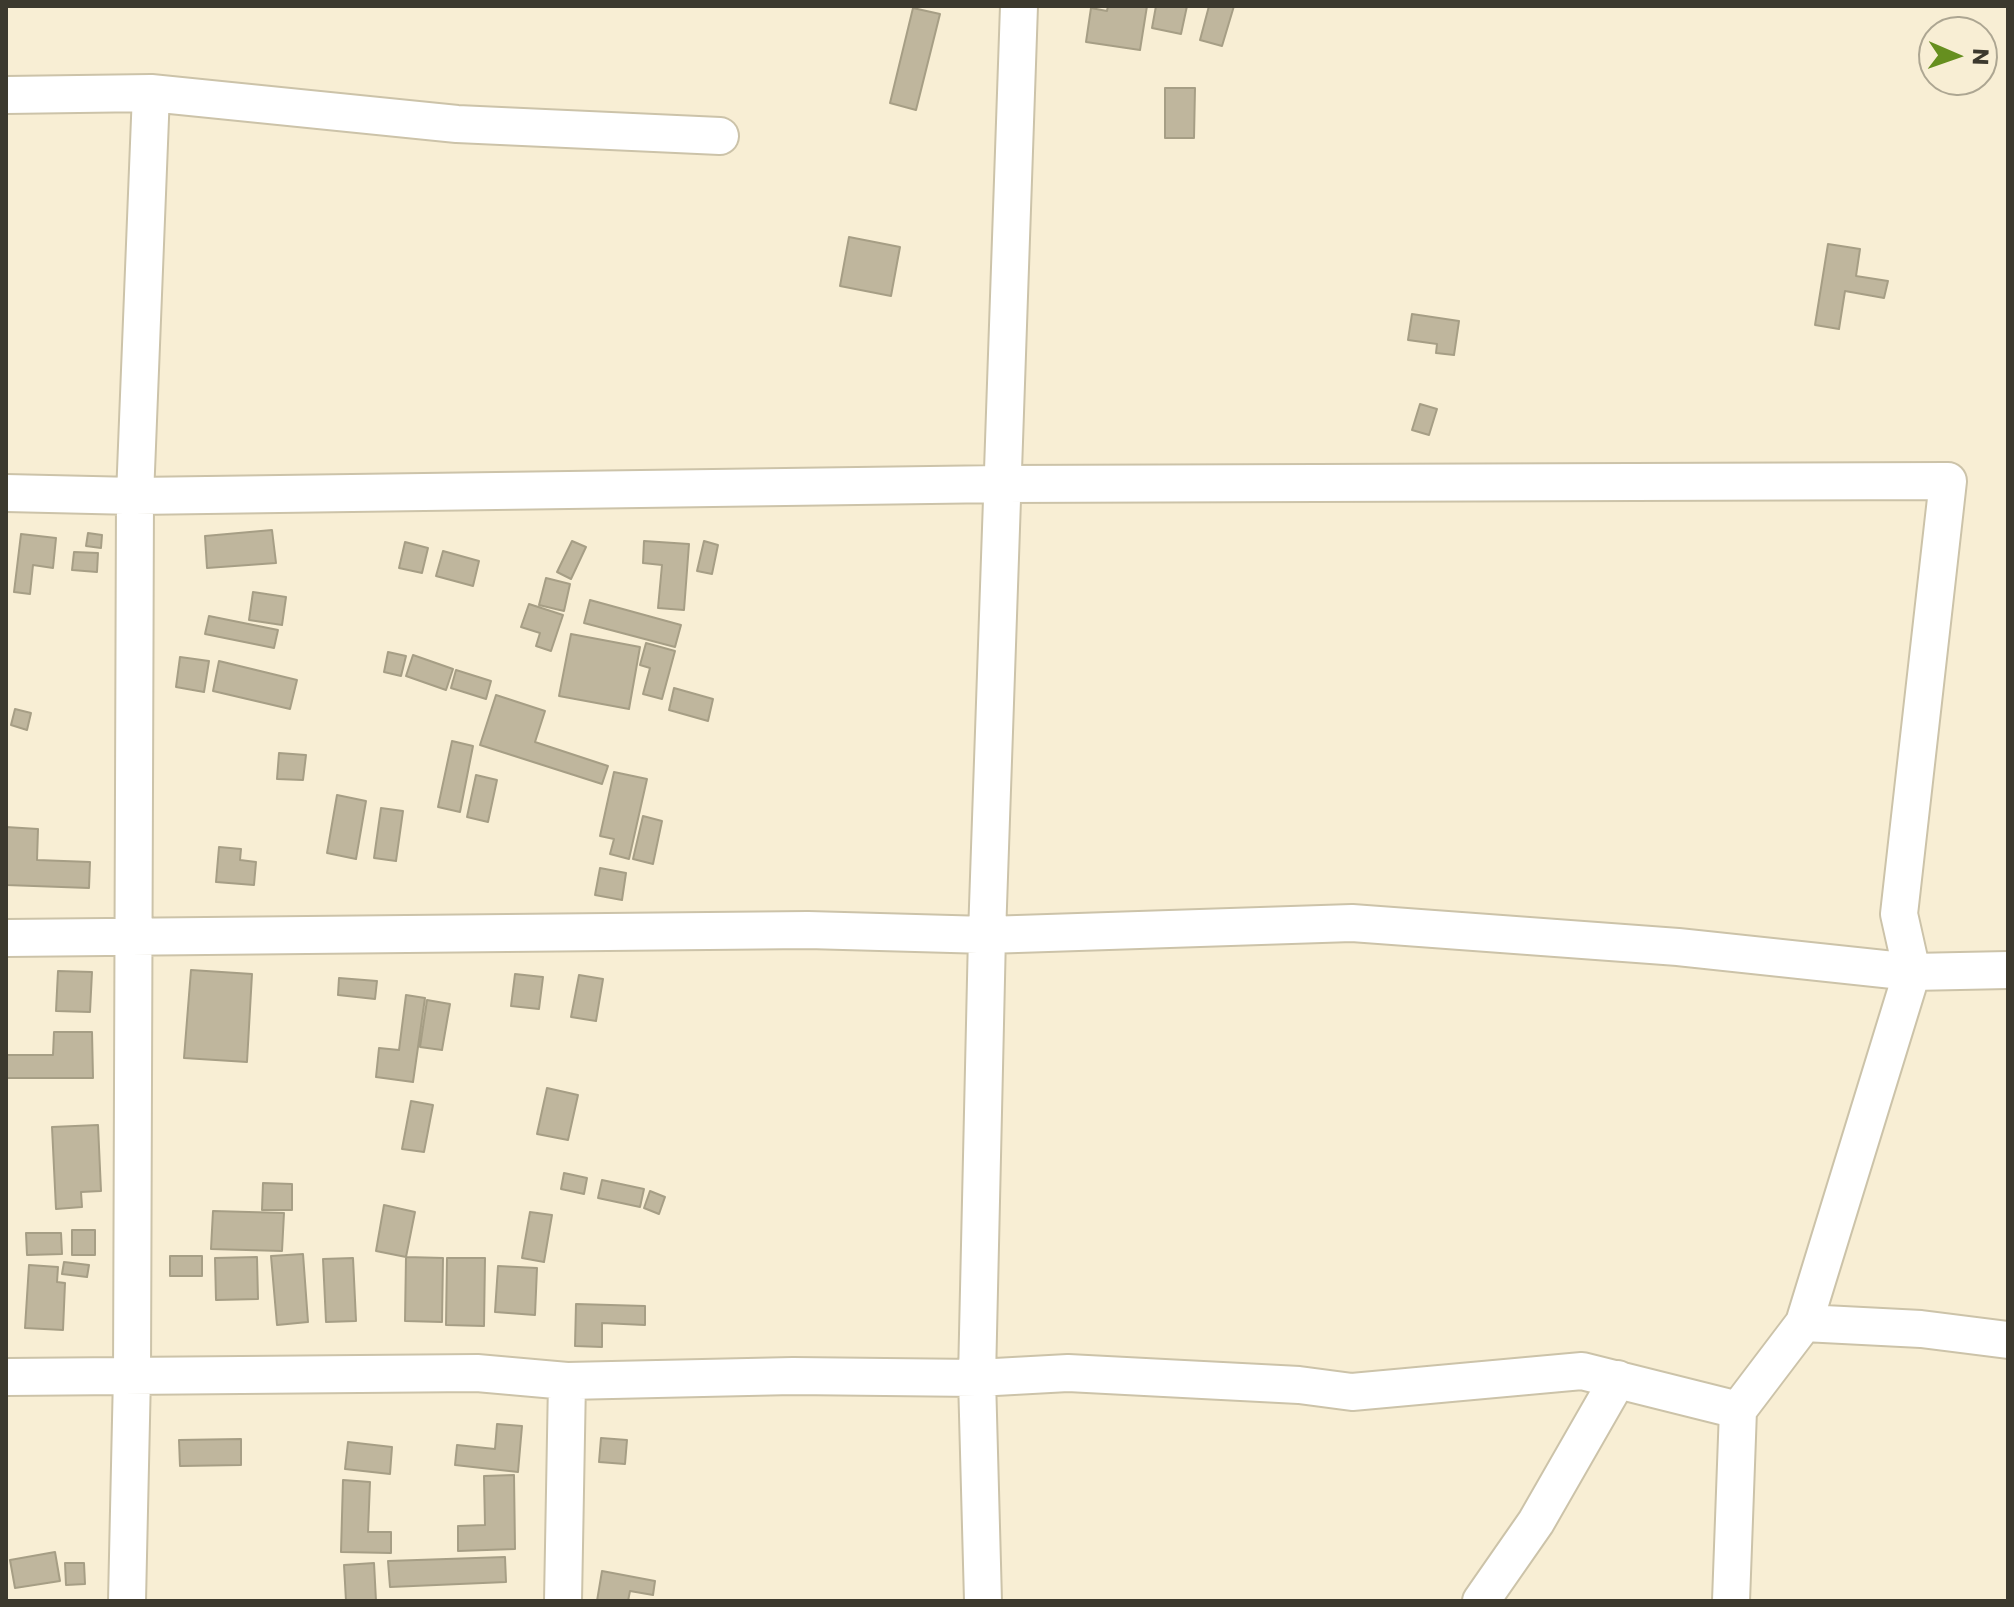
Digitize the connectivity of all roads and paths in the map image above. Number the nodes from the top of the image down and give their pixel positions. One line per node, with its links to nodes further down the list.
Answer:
1 (1019, 6): 5 (street)
2 (151, 93): 3 (street); 4 (street); 7 (street)
3 (6, 95)
4 (720, 136)
5 (1002, 484): 7 (street); 8 (street); 12 (street)
6 (6, 493): 7 (street)
7 (135, 496): 9 (street)
8 (987, 935): 9 (street); 12 (street); 17 (street)
9 (133, 937): 10 (street); 15 (street)
10 (6, 938)
11 (2008, 970): 12 (street)
12 (1912, 972): 13 (street)
13 (1804, 1323): 14 (street); 20 (street)
14 (2008, 1340)
15 (132, 1375): 16 (street); 19 (street); 21 (street)
16 (6, 1377)
17 (977, 1378): 18 (street); 19 (street); 23 (street)
18 (1618, 1379): 20 (street); 24 (street)
19 (567, 1381): 22 (street)
20 (1738, 1410): 25 (street)
21 (127, 1601)
22 (563, 1601)
23 (983, 1601)
24 (1481, 1601)
25 (1731, 1601)

